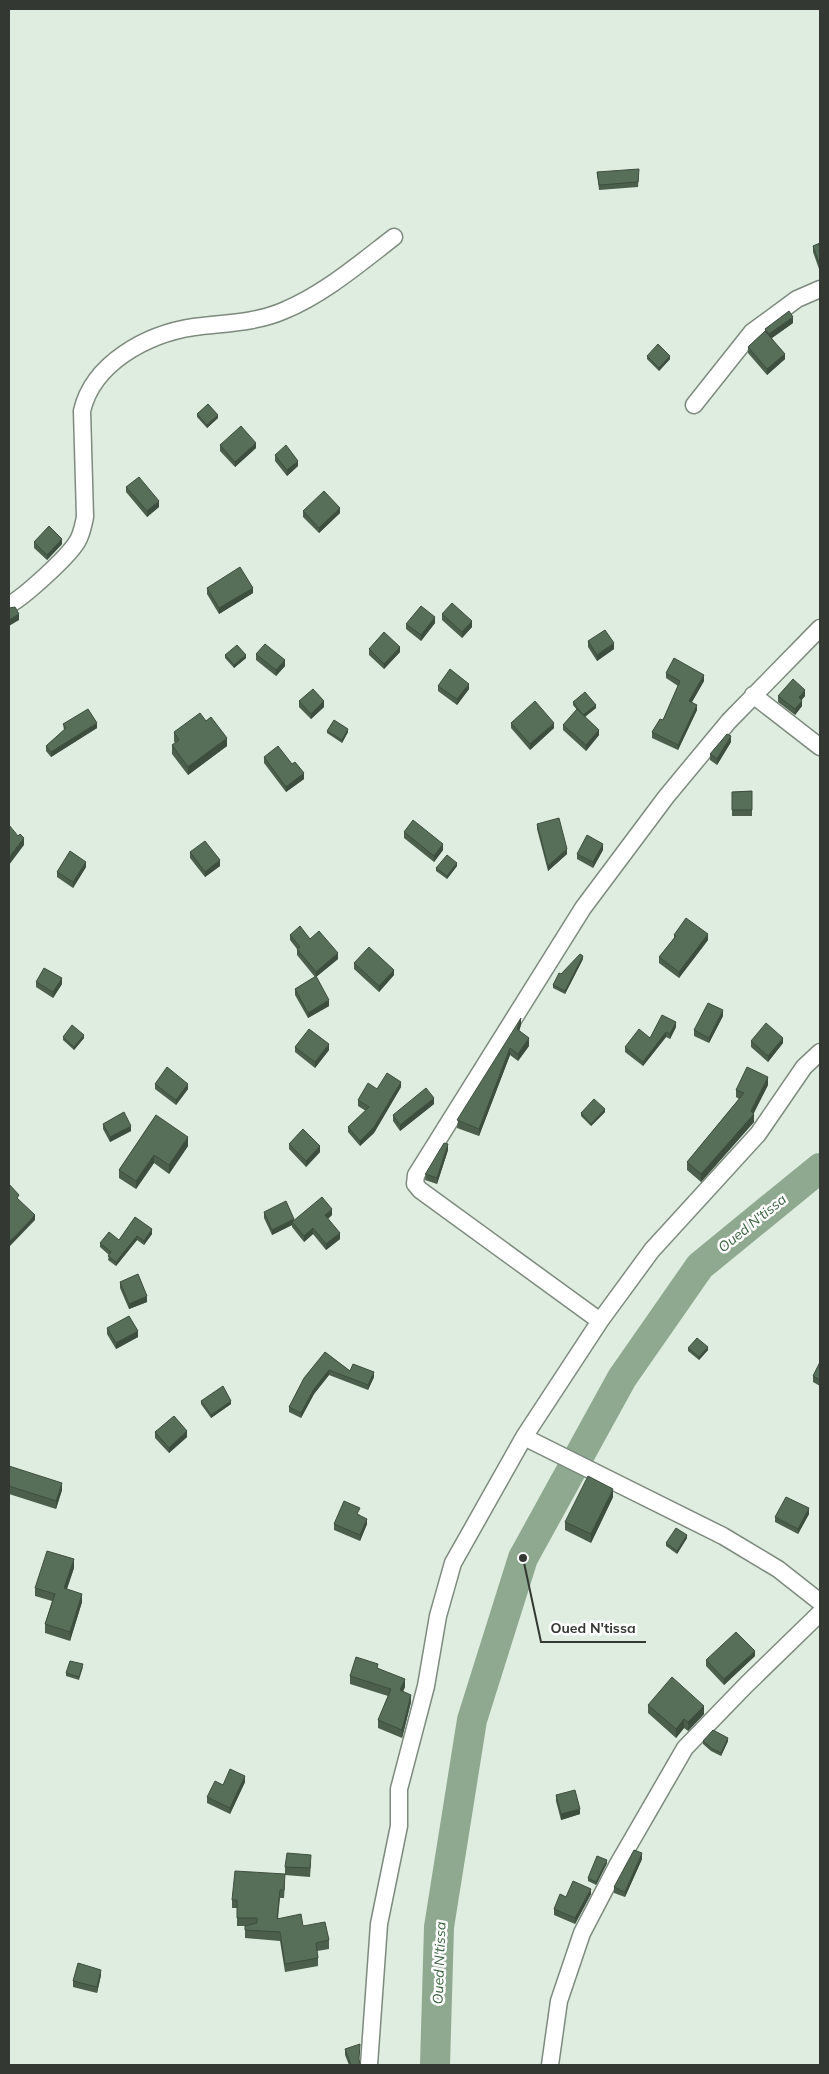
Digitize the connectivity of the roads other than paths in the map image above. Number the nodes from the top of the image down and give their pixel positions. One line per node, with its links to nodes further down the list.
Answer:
1 (394, 237): 4 (street)
2 (820, 289): 3 (street)
3 (694, 405)
4 (9, 605)
5 (820, 628): 6 (street)
6 (753, 695): 7 (street); 9 (street)
7 (820, 747)
8 (820, 1052): 9 (street)
9 (600, 1321): 10 (street)
10 (524, 1437): 11 (street); 13 (street)
11 (820, 1602)
12 (820, 1613): 14 (street)
13 (369, 2065)
14 (550, 2065)

